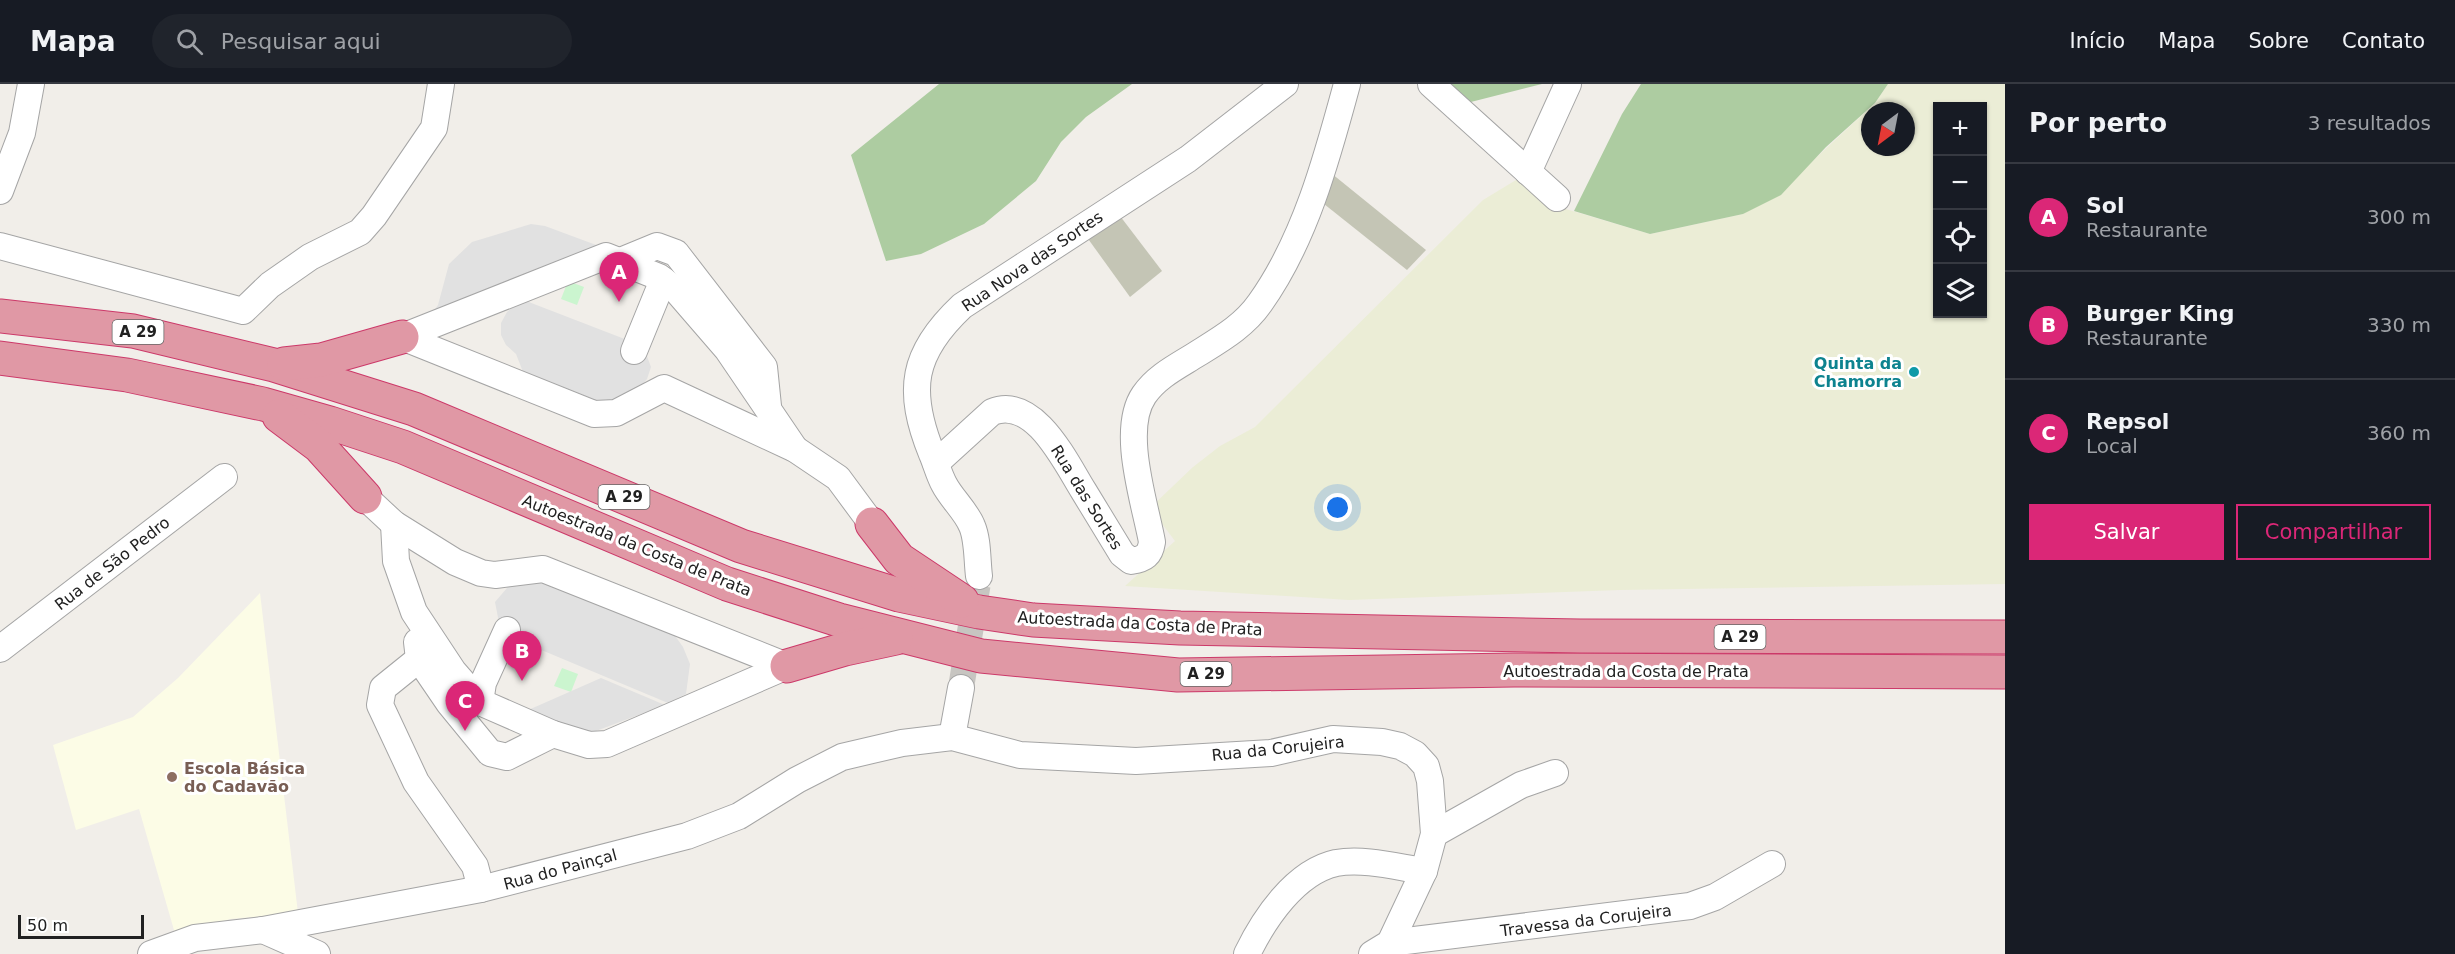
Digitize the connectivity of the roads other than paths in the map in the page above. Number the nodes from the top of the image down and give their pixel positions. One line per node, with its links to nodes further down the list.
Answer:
1 (31, 84): 8 (street)
2 (441, 84): 10 (street)
3 (1285, 84): 21 (street, Rua Nova das Sortes)
4 (1347, 84): 21 (street, Rua das Sortes)
5 (1431, 84): 7 (street)
6 (1568, 84): 7 (street)
7 (1528, 172): 9 (street)
8 (0, 191)
9 (1557, 198)
10 (0, 246)
11 (623, 260): 12 (street); 14 (street); 19 (street)
12 (663, 280): 15 (street); 19 (street)
13 (0, 316): 17 (highway, Autoestrada da Costa de Prata / A 29)
14 (402, 337): 17 (highway); 20 (street)
15 (634, 351)
16 (0, 358): 18 (highway, Autoestrada da Costa de Prata / A 29)
17 (274, 365): 28 (highway, Autoestrada da Costa de Prata / A 29)
18 (263, 404): 23 (highway); 30 (highway, Autoestrada da Costa de Prata / A 29)
19 (768, 409): 20 (street)
20 (795, 449): 25 (street)
21 (936, 463): 26 (street, Rua Nova das Sortes)
22 (224, 477): 32 (street, Rua de São Pedro)
23 (365, 497): 24 (street)
24 (394, 524): 27 (street); 34 (street)
25 (872, 524): 28 (highway)
26 (979, 576)
27 (414, 612): 33 (street); 37 (street)
28 (979, 612): 31 (highway, Autoestrada da Costa de Prata / A 29)
29 (507, 630): 37 (street)
30 (902, 637): 34 (highway); 35 (highway, Autoestrada da Costa de Prata / A 29)
31 (2005, 637)
32 (0, 649)
33 (418, 659): 38 (street); 44 (street)
34 (788, 666): 38 (street)
35 (2005, 672)
36 (961, 688): 39 (street)
37 (480, 702): 38 (street)
38 (553, 734)
39 (952, 737): 41 (street, Rua da Corujeira); 44 (street, Rua do Painçal)
40 (1555, 773): 41 (street)
41 (1434, 834): 43 (street, Rua da Corujeira)
42 (1772, 864): 46 (street, Travessa da Corujeira)
43 (1424, 872): 46 (street, Rua da Corujeira); 49 (street)
44 (481, 889): 45 (street, Rua do Painçal)
45 (263, 930): 47 (street, Rua do Painçal); 48 (street)
46 (1381, 948)
47 (151, 954)
48 (317, 954)
49 (1247, 954)

